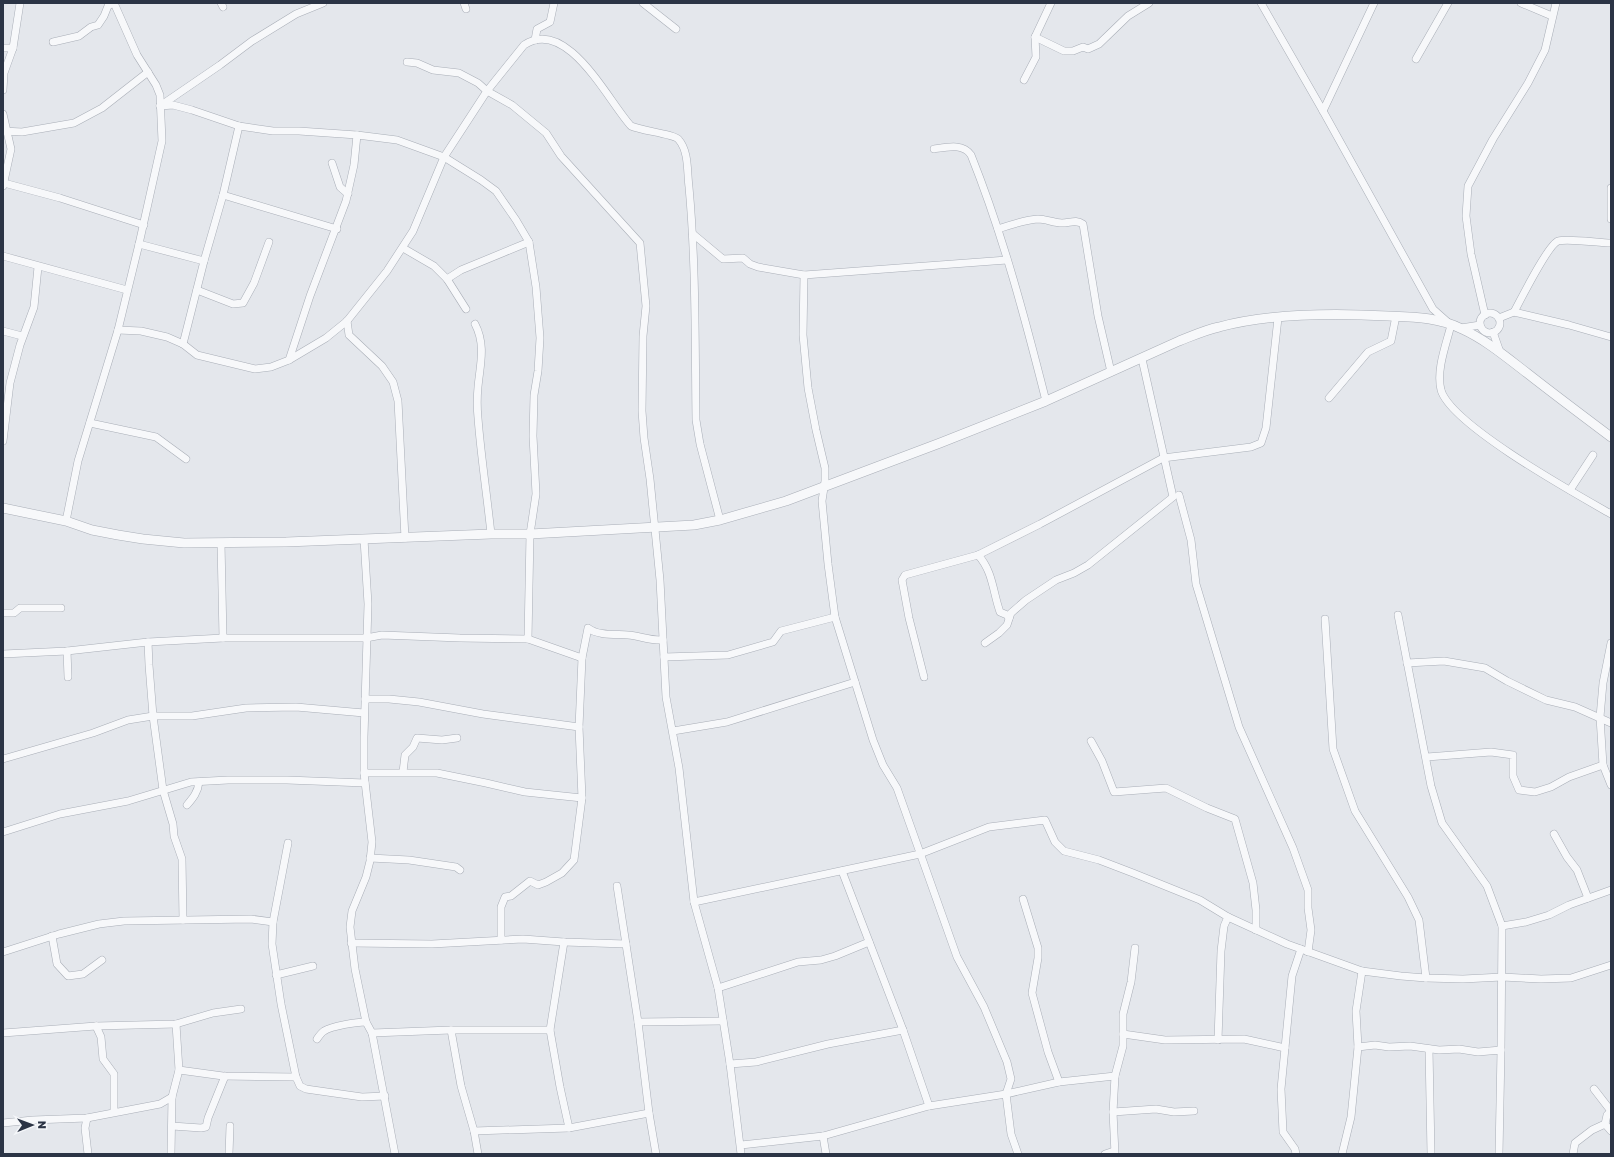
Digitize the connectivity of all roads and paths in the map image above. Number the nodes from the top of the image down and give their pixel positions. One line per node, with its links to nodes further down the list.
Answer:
1 (20, 3): 19 (street)
2 (114, 3): 17 (street); 22 (street)
3 (323, 3): 26 (street)
4 (554, 3): 16 (street)
5 (643, 3): 14 (street)
6 (1051, 3): 15 (street)
7 (1149, 3): 15 (street)
8 (1261, 3): 27 (street)
9 (1374, 3): 27 (street)
10 (1448, 3): 20 (street)
11 (1521, 3): 13 (street)
12 (1556, 3): 13 (street)
13 (1552, 16): 60 (street)
14 (676, 30)
15 (1035, 37): 23 (street)
16 (535, 40): 25 (street); 44 (street)
17 (53, 42)
18 (3, 48): 19 (street)
19 (13, 48): 24 (street)
20 (1416, 59)
21 (407, 62): 25 (street)
22 (148, 72): 26 (street); 30 (street)
23 (1024, 80)
24 (3, 90)
25 (487, 91): 33 (street); 95 (street)
26 (160, 106): 29 (street); 41 (street)
27 (1323, 110): 66 (street)
28 (3, 114): 30 (street)
29 (239, 126): 31 (street); 38 (street)
30 (5, 131): 35 (street)
31 (357, 135): 33 (street); 37 (street)
32 (934, 149): 43 (street)
33 (444, 157): 46 (street); 49 (street)
34 (332, 163): 37 (street)
35 (3, 184): 41 (street)
36 (1611, 188): 39 (street)
37 (348, 194): 42 (street)
38 (223, 195): 42 (street); 52 (street)
39 (1610, 199): 40 (street)
40 (1611, 219)
41 (144, 225): 48 (street)
42 (337, 229): 77 (street)
43 (998, 229): 51 (street); 78 (street)
44 (693, 234): 54 (street); 93 (street)
45 (268, 242): 57 (street)
46 (529, 242): 55 (street); 97 (street)
47 (1611, 243): 59 (street)
48 (139, 244): 52 (street); 56 (street)
49 (403, 248): 55 (street); 64 (street)
50 (3, 256): 53 (street)
51 (1007, 260): 54 (street); 80 (street)
52 (204, 261): 57 (street)
53 (38, 267): 56 (street); 72 (street)
54 (804, 275): 88 (street)
55 (447, 279): 58 (street)
56 (127, 290): 69 (street)
57 (197, 290): 74 (street)
58 (466, 309)
59 (1514, 312): 63 (street); 73 (street)
60 (1485, 314): 63 (street); 67 (street)
61 (1396, 316): 62 (street); 66 (street); 79 (street)
62 (1278, 318): 76 (street); 86 (street)
63 (1498, 318): 71 (street)
64 (346, 321): 77 (street); 98 (street)
65 (475, 324): 96 (street)
66 (1451, 325): 68 (street); 89 (street)
67 (1480, 325): 68 (street); 71 (street)
68 (1461, 328): 75 (street)
69 (118, 330): 74 (street); 82 (street)
70 (3, 331): 72 (street)
71 (1493, 332): 75 (street)
72 (22, 336): 81 (street)
73 (1611, 337)
74 (183, 344): 77 (street)
75 (1500, 352): 83 (street)
76 (1142, 359): 78 (street); 86 (street)
77 (289, 360)
78 (1110, 372): 80 (street)
79 (1329, 398)
80 (1046, 401): 88 (street)
81 (4, 421): 84 (street)
82 (90, 423): 87 (street); 94 (street)
83 (1611, 437)
84 (3, 441)
85 (1594, 455): 89 (street)
86 (1163, 458): 101 (street); 105 (street)
87 (186, 459)
88 (824, 485): 93 (street); 106 (street)
89 (1570, 490): 92 (street)
90 (1179, 495): 169 (street)
91 (3, 508): 94 (street)
92 (1611, 514)
93 (720, 520): 95 (street)
94 (66, 521): 100 (street)
95 (654, 528): 97 (street); 111 (street)
96 (491, 534): 97 (street); 98 (street)
97 (530, 534): 110 (street)
98 (405, 538): 99 (street)
99 (364, 539): 100 (street); 109 (street)
100 (221, 543): 108 (street)
101 (978, 555): 105 (street); 121 (street)
102 (61, 608): 103 (street)
103 (3, 613)
104 (1398, 614): 119 (street)
105 (1009, 616): 113 (street)
106 (835, 617): 117 (street); 122 (street)
107 (1325, 619): 176 (street)
108 (223, 638): 109 (street); 112 (street)
109 (366, 638): 110 (street); 123 (street)
110 (528, 639): 118 (street)
111 (663, 640): 117 (street); 118 (street)
112 (148, 642): 115 (street); 125 (street)
113 (985, 643)
114 (1611, 643): 126 (street)
115 (67, 651): 116 (street); 120 (street)
116 (3, 654)
117 (664, 657): 129 (street)
118 (582, 658): 128 (street)
119 (1407, 664): 126 (street); 132 (street)
120 (68, 677)
121 (924, 677)
122 (855, 682): 129 (street); 146 (street)
123 (365, 699): 124 (street); 128 (street)
124 (364, 713): 125 (street); 136 (street)
125 (153, 716): 133 (street); 140 (street)
126 (1600, 717): 127 (street); 134 (street)
127 (1611, 723)
128 (579, 727): 141 (street)
129 (673, 731): 154 (street)
130 (457, 738): 135 (street)
131 (1091, 740): 159 (street)
132 (1427, 757): 134 (street); 158 (street)
133 (3, 759)
134 (1603, 765): 139 (street)
135 (403, 772): 136 (street); 141 (street)
136 (364, 773): 138 (street)
137 (199, 782): 138 (street); 140 (street); 142 (street)
138 (365, 783): 147 (street)
139 (1611, 785)
140 (163, 790): 143 (street); 156 (street)
141 (582, 798): 161 (street)
142 (187, 805)
143 (3, 832)
144 (1554, 834): 152 (street)
145 (288, 843): 157 (street)
146 (920, 854): 149 (street); 155 (street); 203 (street)
147 (370, 858): 148 (street); 162 (street)
148 (460, 870)
149 (842, 871): 154 (street); 164 (street)
150 (618, 886): 165 (street)
151 (1611, 890): 152 (street)
152 (1588, 898): 158 (street)
153 (1023, 899): 201 (street)
154 (694, 902): 177 (street)
155 (1228, 917): 159 (street); 191 (street)
156 (183, 920): 157 (street); 160 (street)
157 (273, 922): 174 (street)
158 (1502, 926): 175 (street)
159 (1256, 930): 167 (street)
160 (52, 936): 168 (street); 170 (street)
161 (501, 940): 162 (street); 163 (street)
162 (351, 942): 180 (street)
163 (564, 942): 165 (street); 185 (street)
164 (869, 942): 177 (street); 186 (street)
165 (626, 944): 181 (street)
166 (1134, 948): 189 (street)
167 (1301, 949): 169 (street); 193 (street)
168 (3, 952)
169 (1308, 952): 173 (street)
170 (102, 960)
171 (313, 966): 174 (street)
172 (1611, 966): 175 (street)
173 (1362, 971): 176 (street); 192 (street)
174 (276, 975): 200 (street)
175 (1502, 977): 176 (street); 195 (street)
176 (1426, 978)
177 (718, 988): 179 (street)
178 (241, 1009): 182 (street)
179 (723, 1021): 181 (street); 196 (street)
180 (366, 1022): 188 (street); 190 (street)
181 (638, 1022): 211 (street)
182 (176, 1024): 183 (street); 197 (street)
183 (96, 1026): 187 (street); 209 (street)
184 (451, 1030): 185 (street); 188 (street); 218 (street)
185 (550, 1030): 217 (street)
186 (903, 1030): 196 (street); 206 (street)
187 (3, 1033)
188 (372, 1033): 204 (street)
189 (1123, 1034): 191 (street); 199 (street)
190 (317, 1038)
191 (1218, 1040): 193 (street)
192 (1358, 1047): 194 (street); 234 (street)
193 (1285, 1048): 233 (street)
194 (1429, 1049): 195 (street); 235 (street)
195 (1501, 1050): 236 (street)
196 (730, 1064): 221 (street)
197 (179, 1070): 198 (street); 205 (street)
198 (225, 1076): 200 (street); 215 (street)
199 (1116, 1076): 201 (street); 210 (street)
200 (296, 1077): 204 (street)
201 (1059, 1082): 203 (street)
202 (1594, 1089): 208 (street)
203 (1006, 1094): 206 (street); 231 (street)
204 (385, 1096): 226 (street)
205 (172, 1098): 209 (street); 215 (street)
206 (929, 1106): 220 (street)
207 (1194, 1110): 210 (street)
208 (1611, 1111): 214 (street)
209 (114, 1112): 212 (street)
210 (1113, 1112): 222 (street)
211 (649, 1113): 217 (street); 228 (street)
212 (86, 1118): 213 (street); 223 (street)
213 (3, 1123)
214 (1605, 1124): 219 (street); 237 (street)
215 (172, 1126): 224 (street)
216 (230, 1126): 225 (street)
217 (569, 1128): 218 (street)
218 (474, 1130): 227 (street)
219 (1611, 1131)
220 (823, 1136): 221 (street); 230 (street)
221 (741, 1145): 229 (street)
222 (1114, 1152): 232 (street)
223 (88, 1154)
224 (171, 1154)
225 (229, 1154)
226 (395, 1154)
227 (478, 1154)
228 (656, 1154)
229 (741, 1154)
230 (826, 1154)
231 (1018, 1154)
232 (1105, 1154)
233 (1296, 1154)
234 (1342, 1154)
235 (1431, 1154)
236 (1499, 1154)
237 (1573, 1154)

